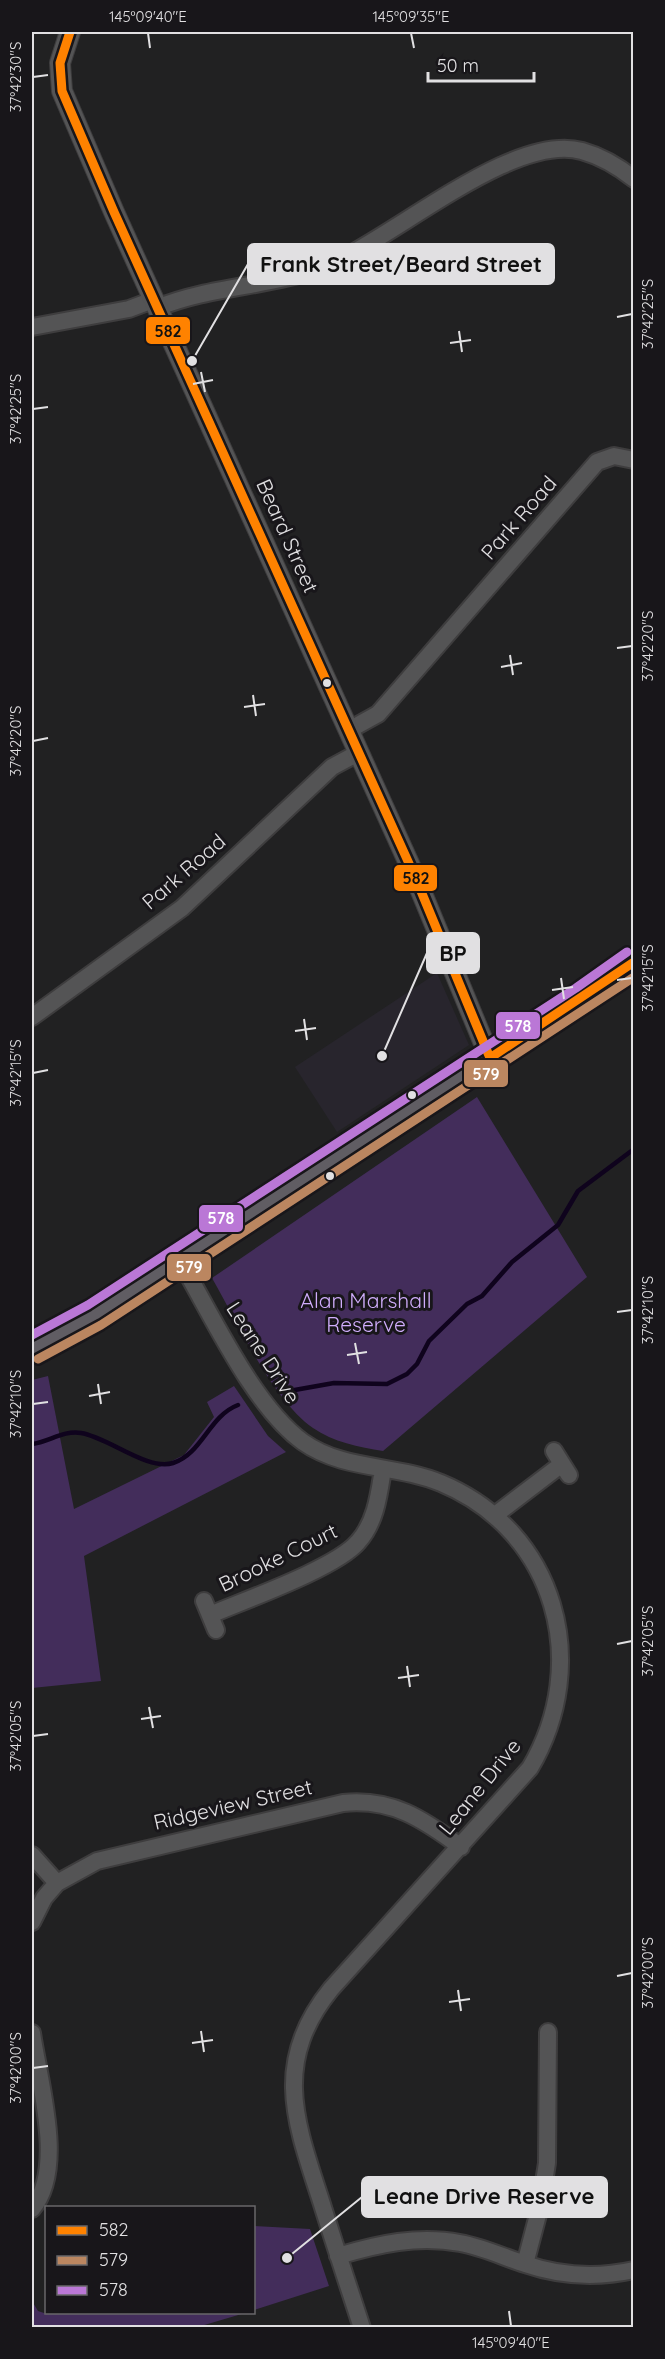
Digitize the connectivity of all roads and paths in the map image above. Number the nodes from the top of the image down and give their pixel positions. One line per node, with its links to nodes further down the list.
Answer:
1 (70, 32): 3 (street, Beard Street)
2 (633, 179): 3 (street)
3 (155, 304): 4 (street); 6 (street, Beard Street)
4 (32, 327)
5 (633, 460): 6 (street, Park Road)
6 (349, 730): 7 (street, Beard Street)
7 (358, 753): 9 (street, Park Road); 10 (street, Beard Street)
8 (633, 962): 10 (main road)
9 (32, 1017)
10 (490, 1058): 11 (main road)
11 (179, 1259): 12 (main road); 14 (street, Leane Drive)
12 (32, 1348)
13 (562, 1464): 15 (street)
14 (383, 1469): 15 (street, Leane Drive); 16 (street, Brooke Court)
15 (495, 1515): 17 (street, Leane Drive)
16 (210, 1615)
17 (461, 1847): 19 (street, Ridgeview Street); 24 (street, Leane Drive)
18 (32, 1856): 19 (street)
19 (57, 1883): 20 (street, Ridgeview Street)
20 (32, 1922)
21 (548, 2032): 25 (street)
22 (32, 2034): 23 (street)
23 (32, 2209)
24 (338, 2256): 25 (street); 27 (street, Leane Drive)
25 (525, 2264): 26 (street)
26 (633, 2270)
27 (362, 2328)

